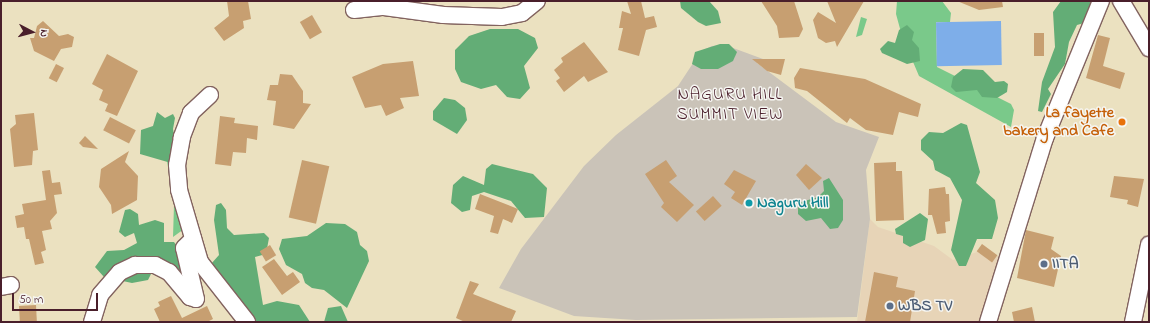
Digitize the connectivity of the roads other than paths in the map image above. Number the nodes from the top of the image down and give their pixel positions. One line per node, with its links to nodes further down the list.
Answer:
1 (537, 1): 4 (street)
2 (1100, 1): 11 (street)
3 (1122, 1): 5 (street)
4 (354, 10)
5 (1149, 48)
6 (210, 96): 7 (street)
7 (193, 239): 9 (street); 10 (street)
8 (1149, 245): 12 (street)
9 (92, 322)
10 (247, 322)
11 (988, 322)
12 (1132, 322)

